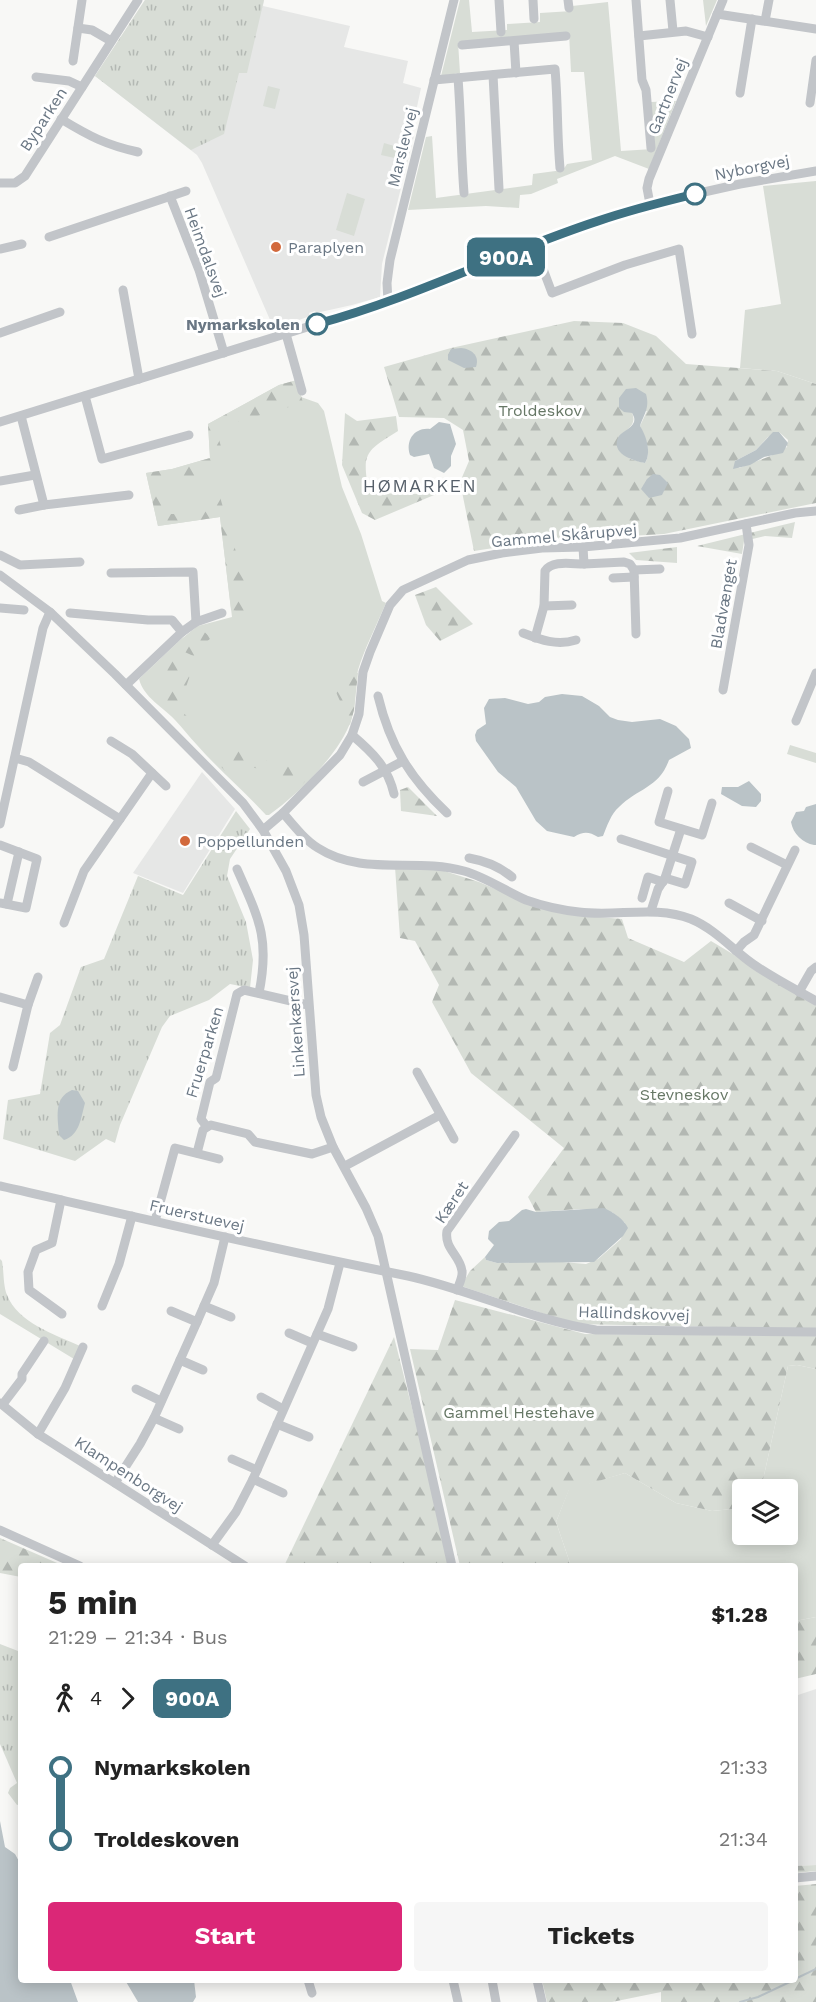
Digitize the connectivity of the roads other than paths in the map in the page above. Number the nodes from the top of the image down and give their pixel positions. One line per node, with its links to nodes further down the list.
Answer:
1 (82, 0): 14 (street)
2 (138, 0): 21 (street, Byparken)
3 (454, 0): 30 (street, Marslevvej)
4 (498, 0): 17 (street)
5 (533, 0): 11 (street)
6 (636, 0): 19 (street)
7 (670, 0): 16 (street)
8 (723, 0): 10 (street, Gartnervej)
9 (769, 0): 13 (street)
10 (717, 14): 12 (street); 20 (street, Gartnervej)
11 (534, 19)
12 (752, 19): 13 (street); 32 (street)
13 (765, 21): 15 (street)
14 (78, 28): 21 (street); 25 (street)
15 (816, 29)
16 (673, 31): 19 (street); 20 (street)
17 (501, 32)
18 (566, 36): 22 (street)
19 (639, 36): 35 (street)
20 (708, 37): 44 (street, Gartnervej)
21 (111, 40): 31 (street, Byparken)
22 (514, 41): 23 (street); 26 (street)
23 (462, 45)
24 (816, 60): 33 (street)
25 (74, 61)
26 (516, 73): 27 (street); 37 (street)
27 (493, 75): 29 (street); 40 (street)
28 (36, 77): 31 (street, Byparken)
29 (458, 78): 30 (street); 42 (street)
30 (434, 80): 50 (street, Marslevvej)
31 (82, 87): 34 (street, Byparken)
32 (740, 93)
33 (810, 103)
34 (61, 118): 36 (street); 39 (street, Byparken)
35 (651, 148)
36 (138, 153)
37 (560, 168)
38 (816, 171): 44 (street, Nyborgvej)
39 (0, 183)
40 (499, 189)
41 (186, 191): 43 (street, Heimdalsvej)
42 (464, 193)
43 (170, 196): 45 (street, Heimdalsvej); 55 (street, Heimdalsvej)
44 (650, 204): 47 (street, Nyborgvej)
45 (49, 237)
46 (22, 244): 48 (street)
47 (534, 245): 50 (street, Nyborgvej); 54 (street)
48 (0, 249)
49 (123, 290): 56 (street)
50 (388, 302): 53 (street, Nyborgvej)
51 (60, 312): 52 (street)
52 (0, 333)
53 (286, 333): 55 (street, Nyborgvej); 57 (street)
54 (692, 334)
55 (224, 352): 56 (street, Nyborgvej)
56 (139, 379): 58 (street, Nyborgvej)
57 (302, 391)
58 (85, 396): 59 (street, Nyborgvej); 61 (street)
59 (21, 416): 60 (street, Nyborgvej); 62 (street)
60 (0, 422)
61 (189, 435)
62 (35, 474): 63 (street); 65 (street)
63 (0, 481)
64 (129, 495): 65 (street)
65 (44, 505): 66 (street)
66 (19, 510)
67 (816, 511): 68 (street, Gammel Skårupvej)
68 (746, 524): 69 (street, Gammel Skårupvej); 93 (street, Bladvænget)
69 (583, 547): 72 (street); 96 (street, Gammel Skårupvej)
70 (0, 555): 71 (street)
71 (80, 561)
72 (584, 564): 75 (street); 80 (street)
73 (660, 569): 75 (street)
74 (111, 573): 85 (street)
75 (634, 574): 77 (street); 88 (street)
76 (0, 575): 82 (street, Linkenkærsvej)
77 (613, 578)
78 (572, 605): 80 (street)
79 (5, 606): 81 (street)
80 (544, 606): 89 (street)
81 (24, 610)
82 (50, 612): 92 (street, Linkenkærsvej); 98 (street)
83 (70, 613): 86 (street)
84 (222, 613): 85 (street)
85 (196, 622): 86 (street)
86 (182, 632): 92 (street)
87 (523, 633): 89 (street)
88 (636, 634)
89 (535, 638): 90 (street)
90 (576, 640)
91 (816, 673): 95 (street)
92 (126, 685): 113 (street, Linkenkærsvej)
93 (723, 690)
94 (378, 696): 99 (street)
95 (796, 721)
96 (352, 735): 100 (street); 108 (street, Gammel Skårupvej)
97 (111, 741): 101 (street)
98 (15, 758): 106 (street); 110 (street)
99 (403, 761): 100 (street); 109 (street)
100 (386, 770): 102 (street); 105 (street)
101 (152, 773): 103 (street); 110 (street)
102 (363, 782)
103 (166, 786)
104 (668, 791): 112 (street)
105 (394, 794)
106 (3, 796): 111 (street)
107 (712, 803): 112 (street)
108 (283, 813): 113 (street, Gammel Skårupvej); 125 (street)
109 (447, 813)
110 (120, 819): 132 (street)
111 (0, 824)
112 (681, 829): 119 (street)
113 (264, 830): 141 (street, Linkenkærsvej)
114 (621, 839): 119 (street)
115 (0, 845): 118 (street)
116 (751, 848): 122 (street)
117 (795, 850): 122 (street)
118 (19, 852): 128 (street); 128 (street)
119 (673, 856): 126 (street); 126 (street)
120 (469, 858): 121 (street)
121 (490, 863): 124 (street); 125 (street)
122 (787, 865): 131 (street)
123 (237, 869): 137 (street)
124 (512, 877)
125 (484, 879): 130 (street)
126 (664, 880): 127 (street); 130 (street)
127 (642, 898)
128 (4, 903)
129 (729, 903): 131 (street)
130 (651, 911): 133 (street)
131 (762, 921): 133 (street)
132 (64, 923)
133 (736, 951): 136 (street)
134 (816, 967): 136 (street)
135 (38, 978): 140 (street)
136 (799, 992): 139 (street)
137 (259, 993): 141 (street); 145 (street, Fruerparken)
138 (0, 997): 140 (street)
139 (816, 1001)
140 (28, 1005): 142 (street)
141 (309, 1005): 148 (street, Linkenkærsvej)
142 (13, 1067)
143 (417, 1072): 144 (street)
144 (440, 1115): 147 (street); 151 (street)
145 (207, 1127): 148 (street); 149 (street, Fruerparken)
146 (515, 1135): 159 (street, Kæret)
147 (454, 1139)
148 (333, 1147): 151 (street, Linkenkærsvej)
149 (197, 1153): 150 (street); 155 (street)
150 (219, 1159)
151 (345, 1166): 158 (street, Linkenkærsvej)
152 (0, 1186): 153 (street, Fruerstuevej)
153 (61, 1200): 154 (street, Fruerstuevej); 163 (street)
154 (132, 1216): 155 (street, Fruerstuevej); 160 (street)
155 (155, 1221): 156 (street, Fruerstuevej)
156 (225, 1237): 157 (street, Fruerstuevej); 161 (street)
157 (340, 1263): 158 (street, Fruerstuevej); 168 (street)
158 (387, 1273): 159 (street, Hallindskovvej); 192 (street, Linkenkærsvej)
159 (457, 1290): 166 (street, Hallindskovvej)
160 (102, 1306)
161 (204, 1306): 164 (street); 165 (street)
162 (171, 1311): 165 (street)
163 (62, 1314)
164 (231, 1317)
165 (197, 1322): 172 (street)
166 (816, 1332)
167 (289, 1333): 168 (street)
168 (315, 1339): 171 (street); 178 (street)
169 (44, 1341): 177 (street)
170 (83, 1347): 182 (street)
171 (353, 1347)
172 (180, 1360): 173 (street); 176 (street)
173 (202, 1370)
174 (136, 1389): 176 (street)
175 (261, 1397): 178 (street)
176 (161, 1401): 179 (street)
177 (1, 1404): 182 (street, Klampenborgvej)
178 (283, 1409): 180 (street)
179 (154, 1418): 181 (street); 186 (street)
180 (277, 1424): 183 (street); 185 (street)
181 (179, 1430)
182 (38, 1434): 186 (street, Klampenborgvej)
183 (309, 1437)
184 (232, 1459): 185 (street)
185 (255, 1475): 187 (street); 189 (street)
186 (115, 1483): 189 (street, Klampenborgvej)
187 (283, 1492)
188 (0, 1530): 190 (street)
189 (212, 1545): 191 (street, Klampenborgvej)
190 (73, 1563)
191 (240, 1563)
192 (451, 1563)
193 (816, 1876): 194 (street)
194 (798, 1878)
195 (309, 1983): 199 (street)
196 (454, 1983): 200 (street)
197 (493, 1983): 201 (street)
198 (538, 1983): 202 (street)
199 (312, 1993)
200 (458, 2002)
201 (496, 2002)
202 (542, 2002)

